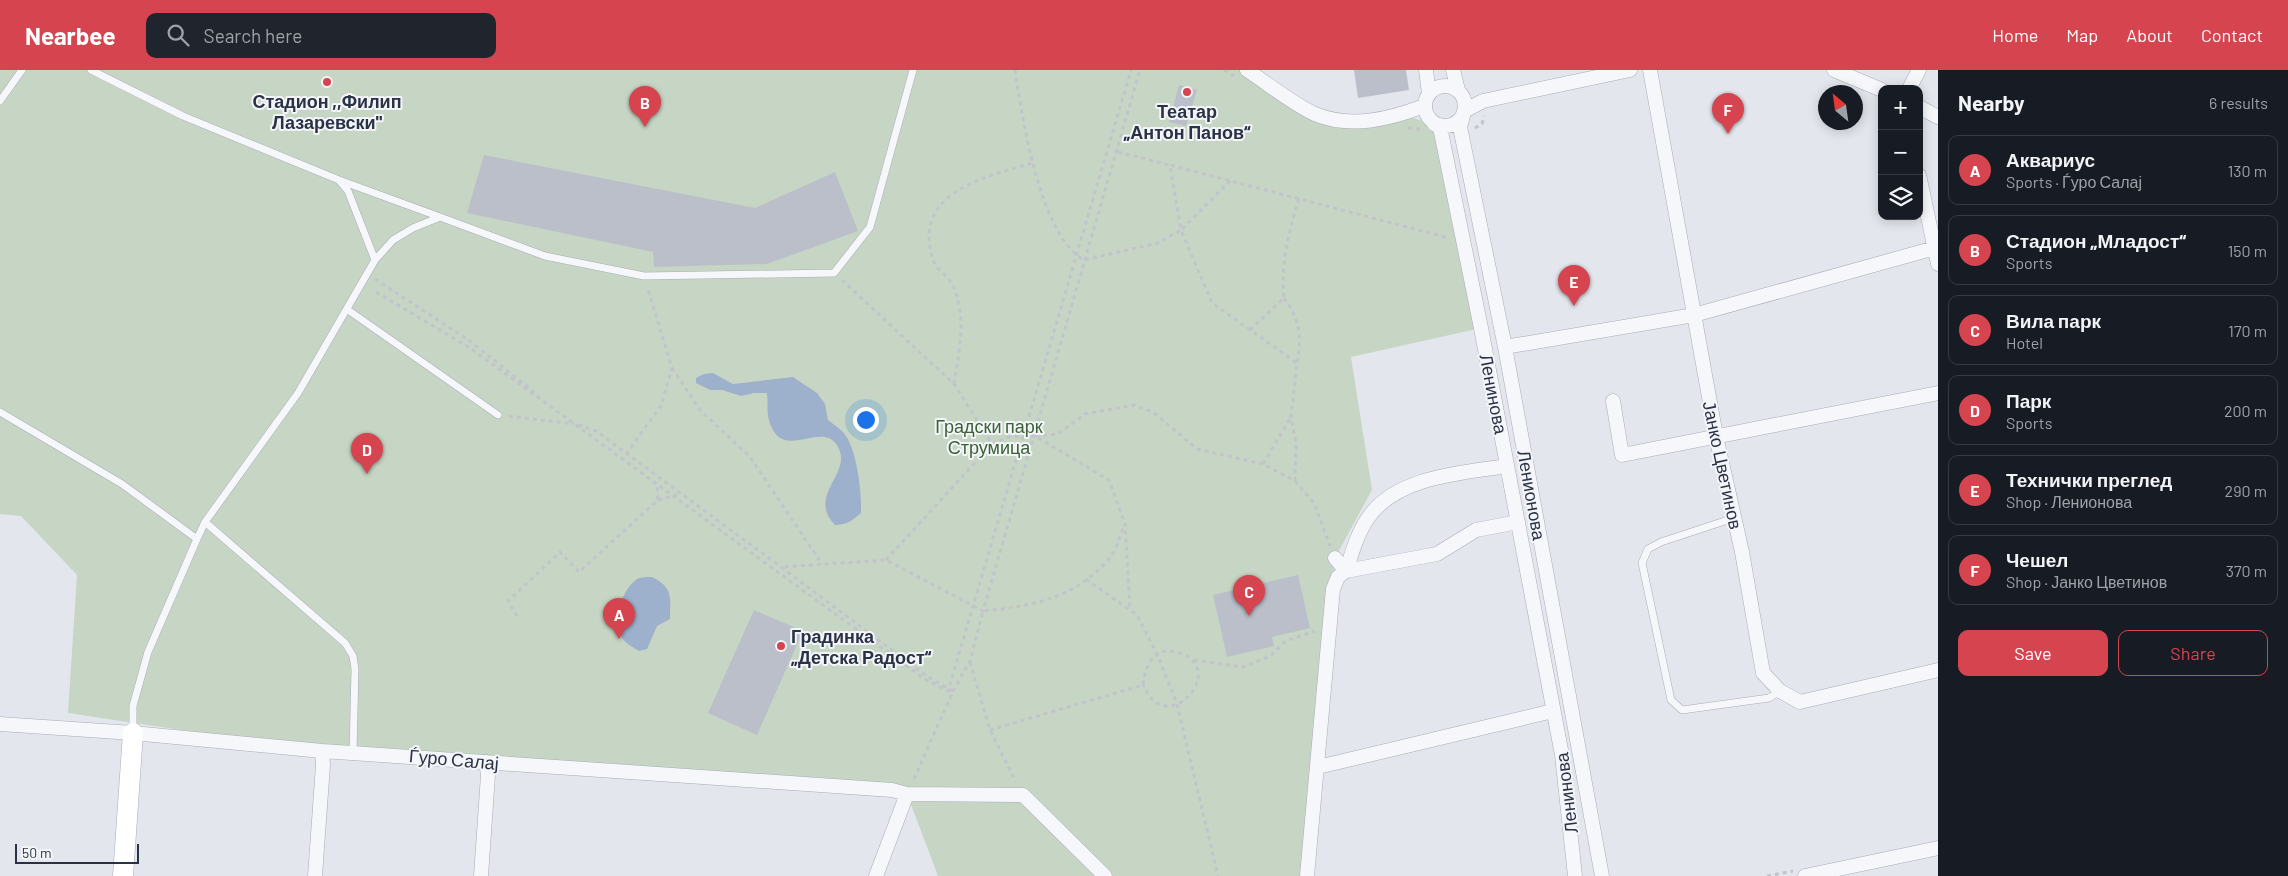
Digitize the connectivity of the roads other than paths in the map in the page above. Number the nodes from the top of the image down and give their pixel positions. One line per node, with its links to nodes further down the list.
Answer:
1 (22, 70): 15 (lane)
2 (91, 70): 22 (lane)
3 (913, 70): 24 (lane)
4 (1247, 70): 18 (street)
5 (1426, 70): 14 (street)
6 (1453, 70): 13 (street)
7 (1630, 70): 16 (street)
8 (1650, 70): 29 (street, Јанко Цветинов)
9 (1834, 70): 12 (street)
10 (1919, 70): 11 (street)
11 (1911, 85)
12 (1878, 88)
13 (1460, 93): 14 (street); 16 (street); 19 (street)
14 (1427, 100): 18 (street); 21 (street)
15 (0, 101)
16 (1483, 101): 19 (street)
17 (1923, 109): 20 (street)
18 (1402, 114): 21 (street)
19 (1464, 114): 21 (street); 30 (street, Ленионова)
20 (1938, 117)
21 (1432, 122): 36 (street, Ленинова)
22 (339, 180): 24 (lane); 26 (lane)
23 (1923, 193): 25 (street)
24 (440, 217): 26 (lane)
25 (1935, 248): 27 (street); 29 (street)
26 (375, 260): 28 (lane)
27 (1938, 264)
28 (348, 310): 34 (lane); 38 (lane)
29 (1694, 315): 30 (street); 35 (street, Јанко Цветинов)
30 (1505, 347): 61 (street, Ленионова)
31 (1938, 393): 35 (street)
32 (1614, 401): 35 (street)
33 (0, 412): 40 (lane)
34 (498, 415)
35 (1716, 436): 37 (street, Јанко Цветинов)
36 (1507, 466): 39 (street, Ленинова); 42 (street)
37 (1734, 518): 44 (street, Јанко Цветинов); 44 (lane)
38 (205, 522): 40 (lane); 49 (lane)
39 (1518, 522): 42 (street); 45 (street, Ленинова)
40 (197, 539): 47 (lane)
41 (1335, 558): 42 (street)
42 (1346, 571): 51 (street)
43 (1938, 670): 44 (street, Јанко Цветинов)
44 (1780, 691)
45 (1554, 711): 51 (street); 60 (street, Ленинова)
46 (0, 724): 47 (street, Ѓуро Салај)
47 (133, 733): 48 (street, Ѓуро Салај); 54 (street)
48 (322, 751): 49 (street, Ѓуро Салај); 55 (street)
49 (353, 753): 50 (street, Ѓуро Салај)
50 (486, 762): 52 (street, Ѓуро Салај); 56 (street)
51 (1318, 767): 59 (street)
52 (907, 794): 57 (street); 58 (street, Ѓуро Салај)
53 (1938, 848): 62 (street)
54 (123, 876)
55 (315, 876)
56 (481, 876)
57 (876, 876)
58 (1105, 876)
59 (1307, 876)
60 (1575, 876)
61 (1602, 876)
62 (1804, 876)

